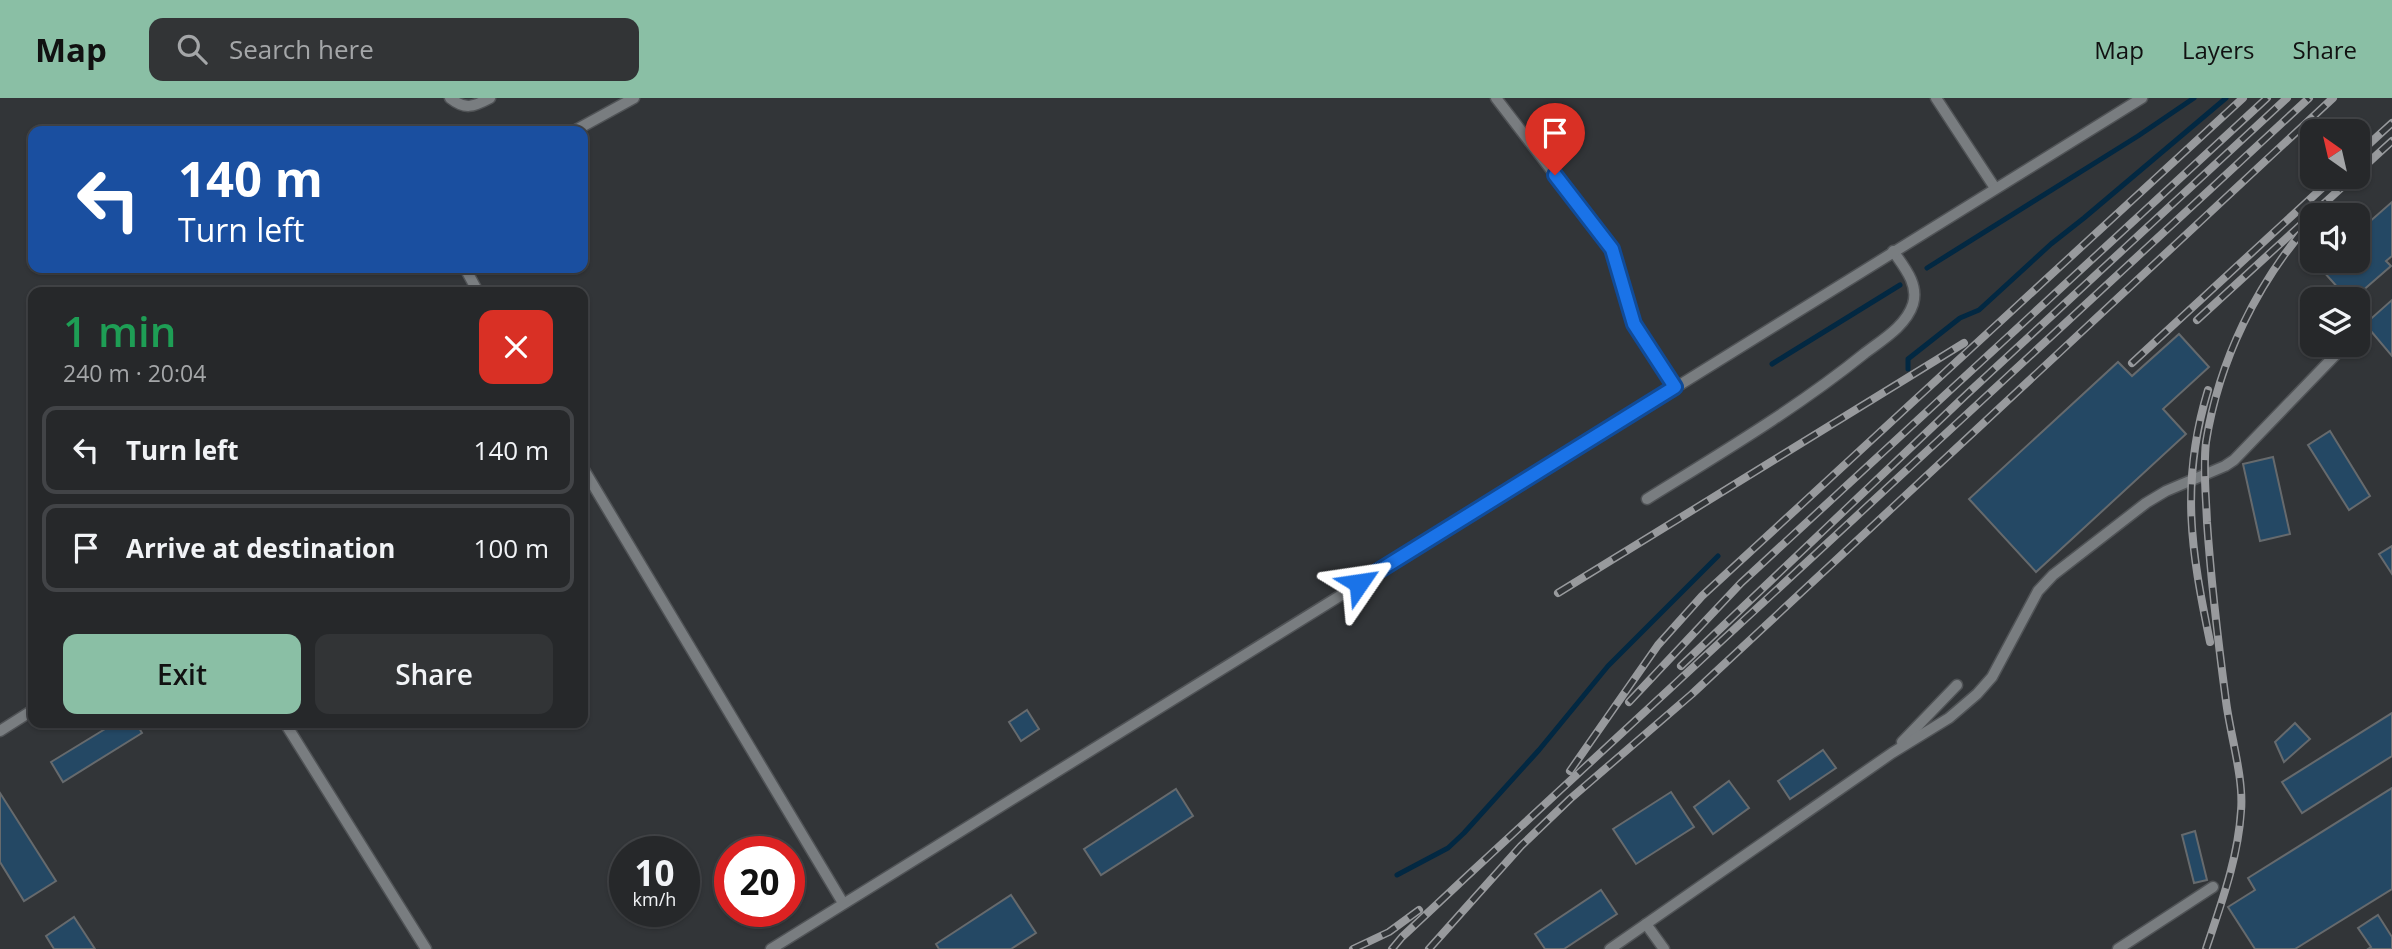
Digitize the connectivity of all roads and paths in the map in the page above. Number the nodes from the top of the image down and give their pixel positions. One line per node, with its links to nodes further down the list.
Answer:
1 (450, 98): 2 (lane)
2 (490, 98)
3 (634, 98): 7 (lane)
4 (1496, 98): 11 (lane)
5 (1937, 98): 8 (lane)
6 (2142, 98): 8 (lane)
7 (583, 126)
8 (1995, 188): 9 (lane)
9 (1893, 251): 11 (lane); 13 (lane)
10 (2333, 357): 18 (lane)
11 (1675, 387): 20 (lane)
12 (588, 476): 20 (lane)
13 (1647, 499)
14 (1957, 685): 18 (lane)
15 (28, 713): 17 (lane)
16 (288, 728): 22 (lane)
17 (0, 731)
18 (1892, 752): 21 (lane)
19 (2213, 887): 26 (lane)
20 (843, 903): 23 (lane)
21 (1646, 923): 24 (lane); 25 (lane)
22 (426, 949)
23 (771, 949)
24 (1610, 949)
25 (1664, 949)
26 (2119, 949)

